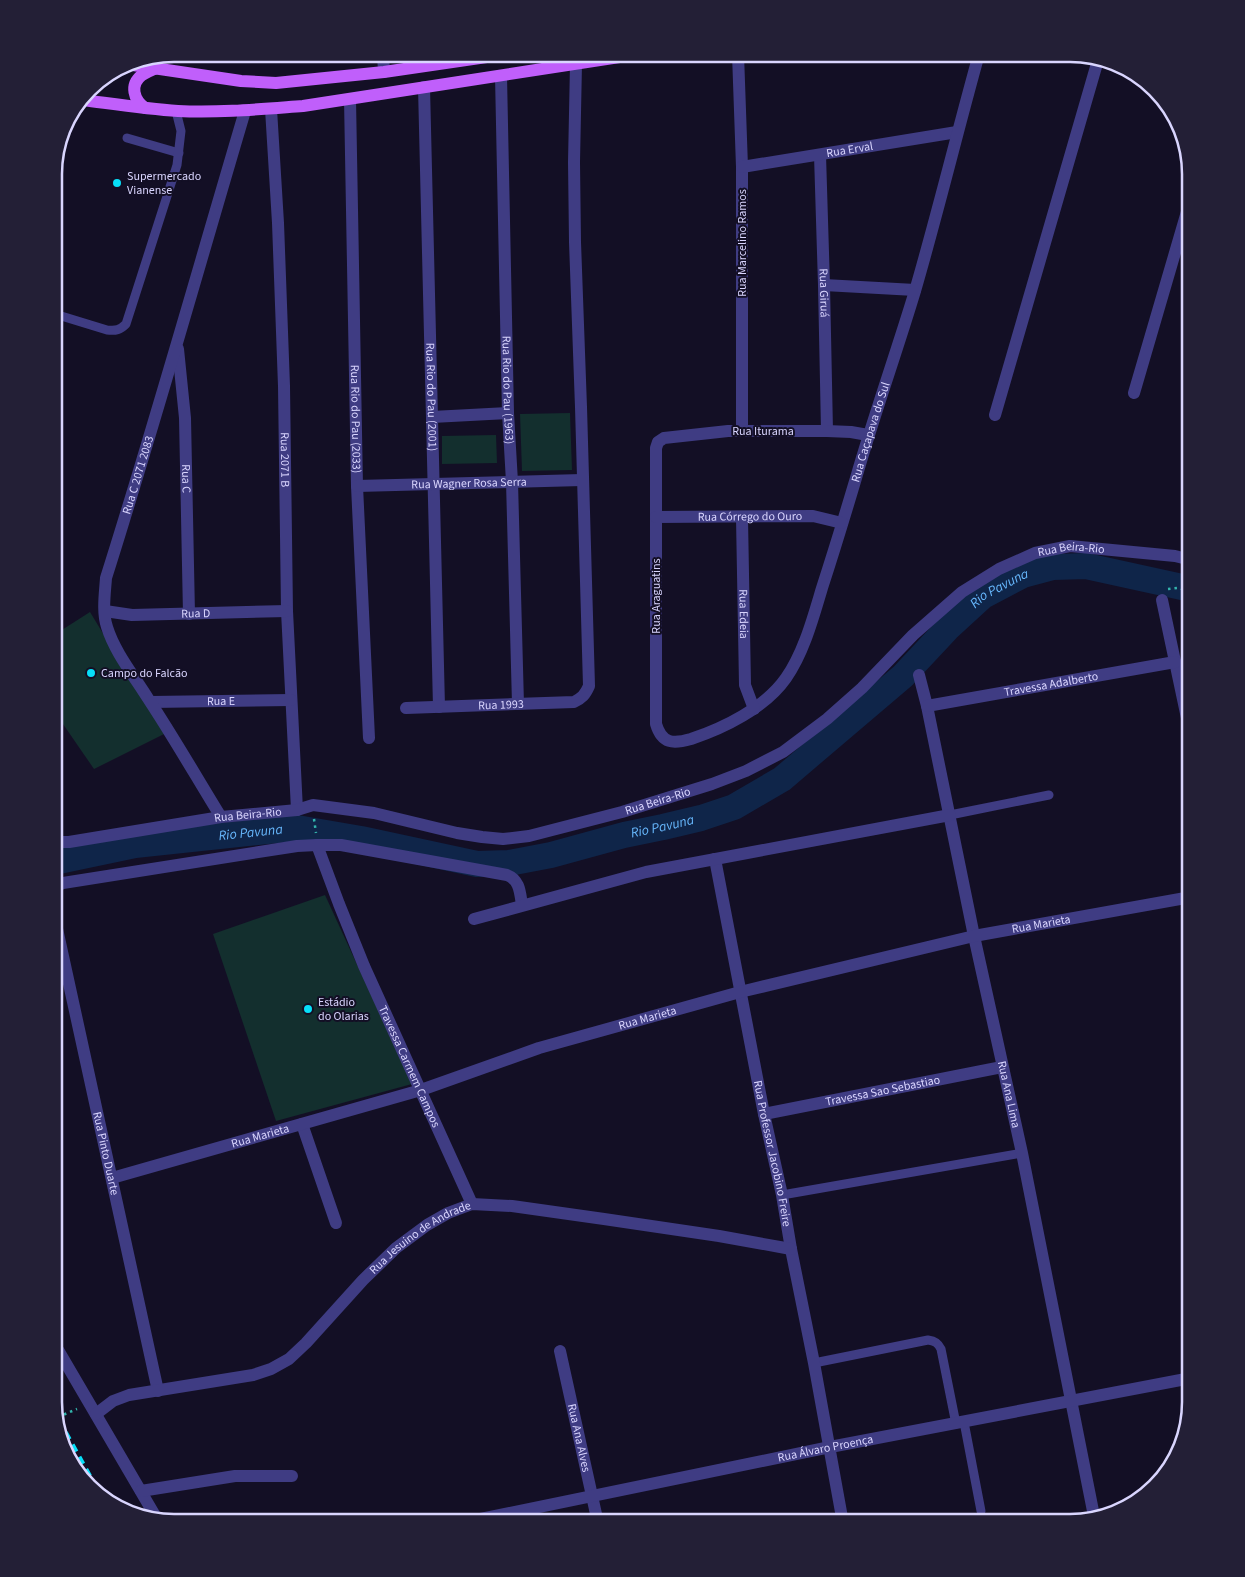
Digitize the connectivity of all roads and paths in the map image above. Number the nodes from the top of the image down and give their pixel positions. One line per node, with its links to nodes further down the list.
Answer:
1 (384, 63): 10 (street)
2 (445, 63): 10 (main road)
3 (582, 63): 6 (main road)
4 (738, 63): 23 (street, Rua Marcelino Ramos)
5 (976, 63): 19 (street, Rua Caçapava do Sul)
6 (576, 64): 11 (main road); 37 (street)
7 (1096, 65): 31 (street)
8 (145, 66): 9 (main road)
9 (157, 68): 10 (main road); 15 (main road)
10 (384, 72): 13 (main road)
11 (501, 76): 12 (main road); 30 (street, Rua Rio do Pau (1963))
12 (424, 88): 13 (main road); 32 (street, Rua Rio do Pau (2001))
13 (357, 98): 16 (main road); 40 (street, Rua Rio do Pau (2033))
14 (90, 101): 15 (main road)
15 (146, 108): 17 (main road)
16 (271, 109): 18 (main road); 48 (street, Rua 2071 B)
17 (176, 111): 18 (main road); 21 (lane)
18 (245, 111): 28 (street, Rua C 2071 2083)
19 (957, 132): 22 (street, Rua Erval); 26 (street, Rua Caçapava do Sul)
20 (126, 138): 21 (lane)
21 (179, 153): 27 (lane)
22 (820, 155): 23 (street, Rua Erval); 25 (street, Rua Giruá)
23 (742, 167): 33 (street, Rua Marcelino Ramos)
24 (1182, 229): 29 (street)
25 (824, 285): 26 (street); 34 (street, Rua Giruá)
26 (915, 290): 35 (street, Rua Caçapava do Sul)
27 (63, 317)
28 (178, 344): 47 (street, Rua C 2071 2083); 49 (street, Rua C)
29 (1134, 393)
30 (508, 413): 32 (street); 38 (street, Rua Rio do Pau (1963))
31 (995, 415)
32 (432, 418): 39 (street, Rua Rio do Pau (2001))
33 (742, 431): 34 (street, Rua Iturama); 36 (street, Rua Iturama)
34 (827, 431): 35 (street, Rua Iturama)
35 (868, 435): 43 (street, Rua Caçapava do Sul)
36 (658, 442): 41 (street, Rua Araguatins)
37 (582, 480): 38 (street, Rua Wagner Rosa Serra); 55 (street, Rua 1993)
38 (512, 482): 39 (street, Rua Wagner Rosa Serra); 55 (street, Rua Rio do Pau (1963))
39 (434, 484): 40 (street, Rua Wagner Rosa Serra); 57 (street, Rua Rio do Pau (2001))
40 (357, 486): 60 (street, Rua Rio do Pau (2033))
41 (656, 518): 42 (street, Rua Córrego do Ouro); 61 (street, Rua Araguatins)
42 (742, 518): 43 (street, Rua Córrego do Ouro); 59 (street, Rua Edeia)
43 (842, 523): 59 (street, Rua Caçapava do Sul)
44 (1182, 558): 63 (street, Rua Beira-Rio)
45 (1182, 589): 46 (path)
46 (1162, 600): 50 (street)
47 (105, 611): 49 (street, Rua D); 54 (street, Rua C 2071 2083)
48 (287, 611): 49 (street, Rua D); 53 (street, Rua 2071 B)
49 (189, 614)
50 (1176, 662): 52 (street); 56 (street, Travessa Adalberto)
51 (919, 674): 56 (street, Rua Ana Lima)
52 (1182, 692)
53 (291, 700): 54 (street, Rua E); 63 (street, Rua 2071 B)
54 (151, 702): 65 (street, Rua C 2071 2083)
55 (518, 704): 57 (street, Rua 1993)
56 (927, 706): 64 (street, Rua Ana Lima)
57 (439, 707): 58 (street, Rua 1993)
58 (406, 708)
59 (754, 709): 61 (street, Rua Caçapava do Sul)
60 (369, 738)
61 (673, 742)
62 (1049, 795): 64 (lane)
63 (297, 810): 65 (street, Rua Beira-Rio)
64 (950, 815): 68 (street); 73 (street, Rua Ana Lima)
65 (221, 817): 66 (street, Rua Beira-Rio)
66 (63, 842)
67 (317, 845): 69 (street); 71 (street); 77 (street, Travessa Carmem Campos)
68 (715, 859): 71 (street); 75 (street, Rua Professor Jacobino Freire)
69 (63, 884)
70 (1182, 899): 73 (street, Rua Marieta)
71 (522, 905): 72 (street)
72 (474, 919)
73 (974, 936): 75 (street, Rua Marieta); 76 (street, Rua Ana Lima)
74 (63, 956): 81 (street, Rua Pinto Duarte)
75 (740, 992): 77 (street, Rua Marieta); 78 (street, Rua Professor Jacobino Freire)
76 (1002, 1067): 78 (street, Travessa Sao Sebastiao); 80 (street, Rua Ana Lima)
77 (421, 1090): 79 (street, Rua Marieta); 83 (street, Travessa Carmem Campos)
78 (764, 1114): 82 (street, Rua Professor Jacobino Freire)
79 (302, 1124): 81 (street, Rua Marieta); 84 (street)
80 (1022, 1153): 82 (lane); 91 (street, Rua Ana Lima)
81 (112, 1178): 90 (street, Rua Pinto Duarte)
82 (782, 1194): 85 (street, Rua Professor Jacobino Freire)
83 (472, 1204): 85 (street, Rua Jesuino de Andrade); 90 (street, Rua Jesuino de Andrade)
84 (336, 1223)
85 (790, 1249): 88 (street, Rua Professor Jacobino Freire)
86 (560, 1352): 98 (street, Rua Ana Alves)
87 (63, 1358): 92 (street)
88 (814, 1363): 94 (lane); 95 (street, Rua Professor Jacobino Freire)
89 (1182, 1380): 91 (street, Rua Álvaro Proença)
90 (158, 1391): 92 (street, Rua Jesuino de Andrade)
91 (1071, 1402): 94 (street, Rua Álvaro Proença); 100 (street, Rua Ana Lima)
92 (93, 1409): 93 (path); 97 (street)
93 (63, 1416)
94 (960, 1423): 95 (street, Rua Álvaro Proença); 99 (lane)
95 (830, 1447): 98 (street, Rua Álvaro Proença); 104 (street, Rua Professor Jacobino Freire)
96 (292, 1476): 97 (street)
97 (141, 1491): 101 (street)
98 (593, 1496): 102 (street, Rua Álvaro Proença); 103 (street, Rua Ana Alves)
99 (981, 1511)
100 (1093, 1512)
101 (154, 1513)
102 (505, 1514)
103 (596, 1514)
104 (841, 1514)

